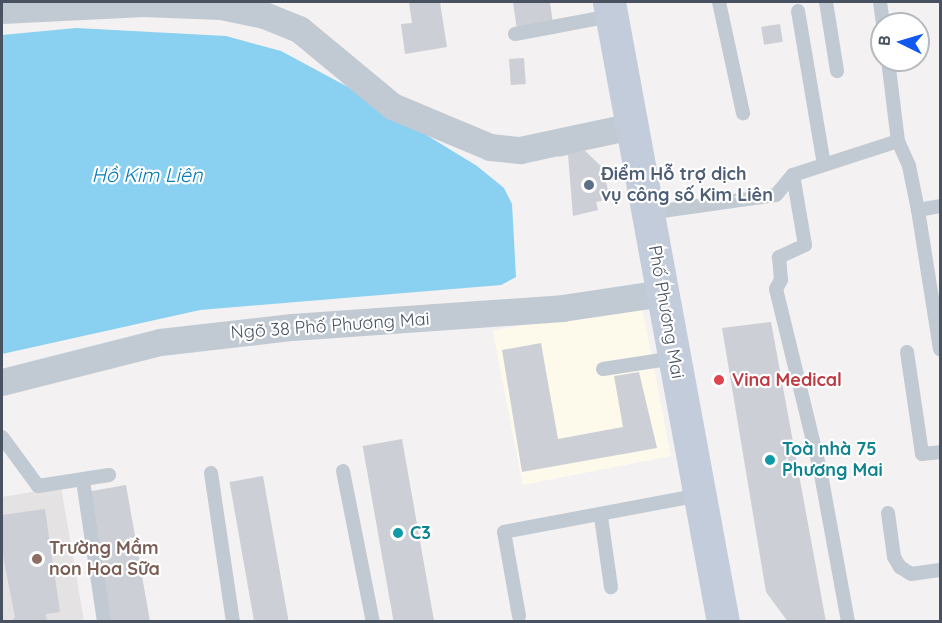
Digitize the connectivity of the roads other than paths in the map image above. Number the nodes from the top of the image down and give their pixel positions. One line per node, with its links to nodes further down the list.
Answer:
1 (719, 2): 9 (lane)
2 (826, 2): 7 (lane)
3 (610, 9): 6 (lane); 10 (street, Phố Phương Mai)
4 (2, 10): 10 (street)
5 (798, 11): 12 (lane)
6 (515, 34)
7 (837, 71)
8 (889, 72): 11 (lane)
9 (743, 113)
10 (632, 126): 16 (street, Phố Phương Mai)
11 (898, 141): 12 (lane); 15 (lane)
12 (824, 165): 13 (lane)
13 (794, 175): 16 (lane); 39 (lane)
14 (940, 206): 15 (lane)
15 (918, 210): 18 (lane)
16 (648, 213): 17 (street, Phố Phương Mai)
17 (662, 293): 20 (street, Phố Phương Mai); 22 (street, Ngõ 38 Phố Phương Mai)
18 (940, 349)
19 (907, 352): 24 (lane)
20 (674, 358): 21 (lane); 29 (street, Phố Phương Mai)
21 (603, 369)
22 (2, 382)
23 (2, 437): 28 (lane)
24 (940, 452)
25 (343, 471): 37 (lane)
26 (211, 473): 36 (lane)
27 (109, 476): 28 (lane)
28 (83, 482): 35 (lane)
29 (700, 495): 31 (lane); 38 (street, Phố Phương Mai)
30 (888, 513): 32 (lane)
31 (601, 517): 33 (lane); 34 (lane)
32 (940, 570)
33 (611, 587)
34 (519, 616)
35 (104, 621)
36 (233, 621)
37 (373, 621)
38 (723, 621)
39 (848, 621)

